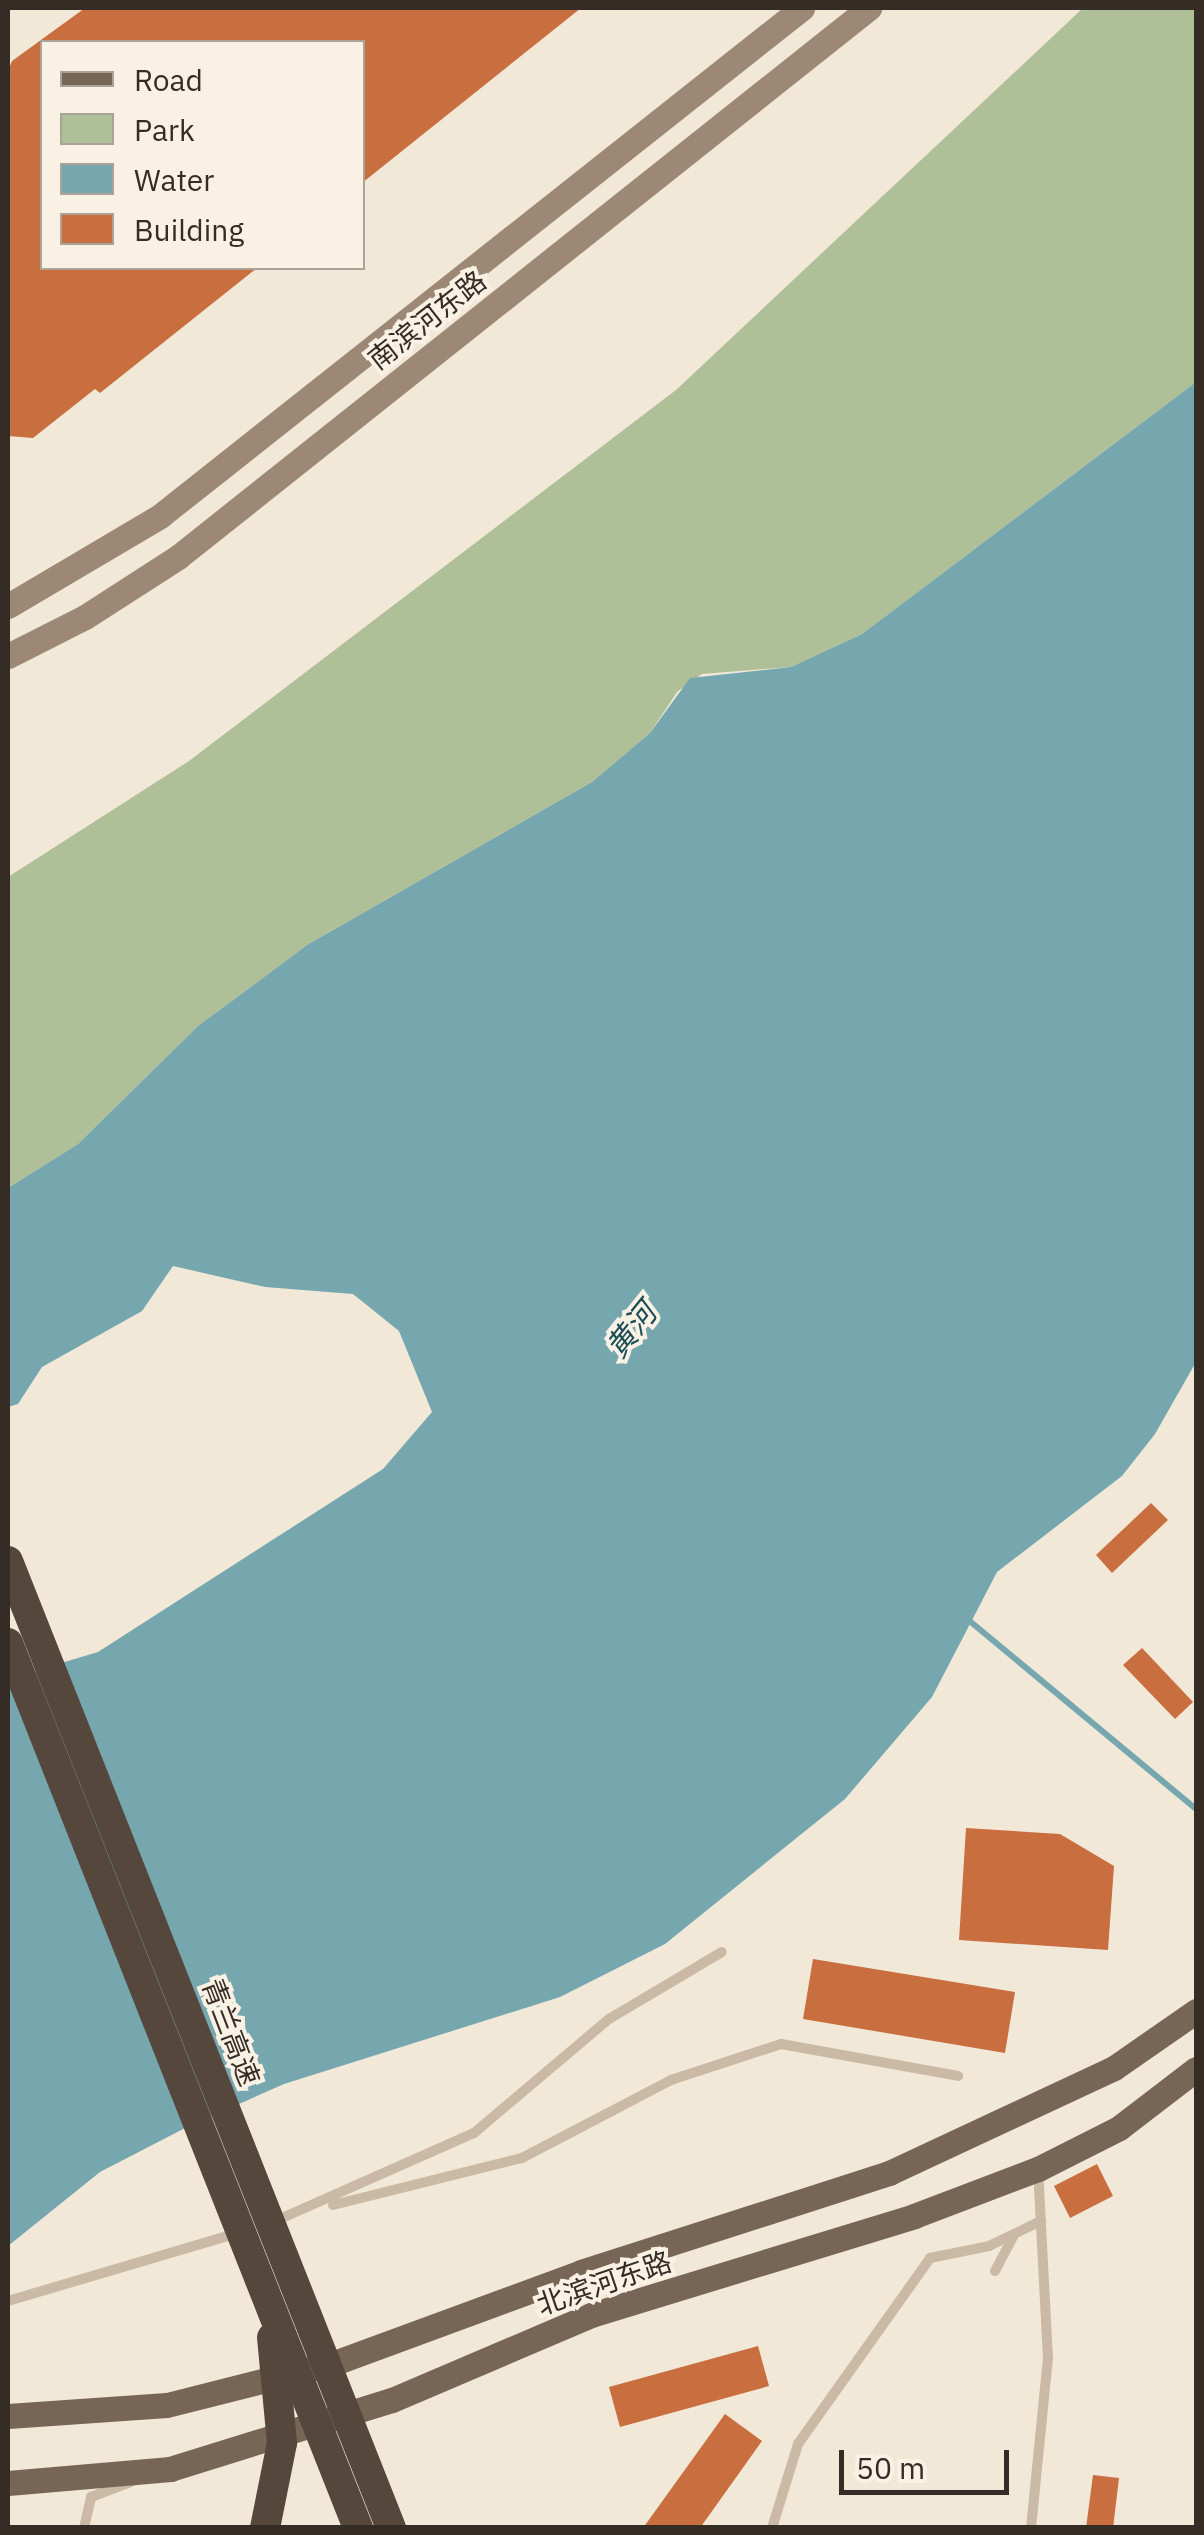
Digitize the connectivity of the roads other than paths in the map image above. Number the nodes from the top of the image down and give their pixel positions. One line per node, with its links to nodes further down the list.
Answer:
1 (802, 8): 3 (main road, 南滨河东路)
2 (868, 8): 4 (main road, 南滨河东路)
3 (8, 606)
4 (8, 656)
5 (8, 1561): 24 (highway, 青兰高速, bridge)
6 (8, 1643): 16 (highway, bridge)
7 (722, 1952): 12 (lane)
8 (1196, 2012): 18 (main road, 北滨河东路)
9 (1196, 2069): 11 (main road, 北滨河东路)
10 (958, 2076): 12 (lane)
11 (1038, 2169): 13 (lane); 19 (main road, 北滨河东路)
12 (308, 2212): 17 (lane)
13 (1041, 2221): 14 (lane); 26 (lane)
14 (1014, 2234): 15 (lane); 25 (lane)
15 (995, 2271)
16 (262, 2275): 22 (highway, bridge); 23 (highway, bridge)
17 (8, 2301)
18 (8, 2416)
19 (170, 2469): 20 (main road, 北滨河东路); 21 (lane)
20 (8, 2483)
21 (84, 2528)
22 (265, 2528)
23 (358, 2528)
24 (390, 2528)
25 (772, 2528)
26 (1031, 2528)

